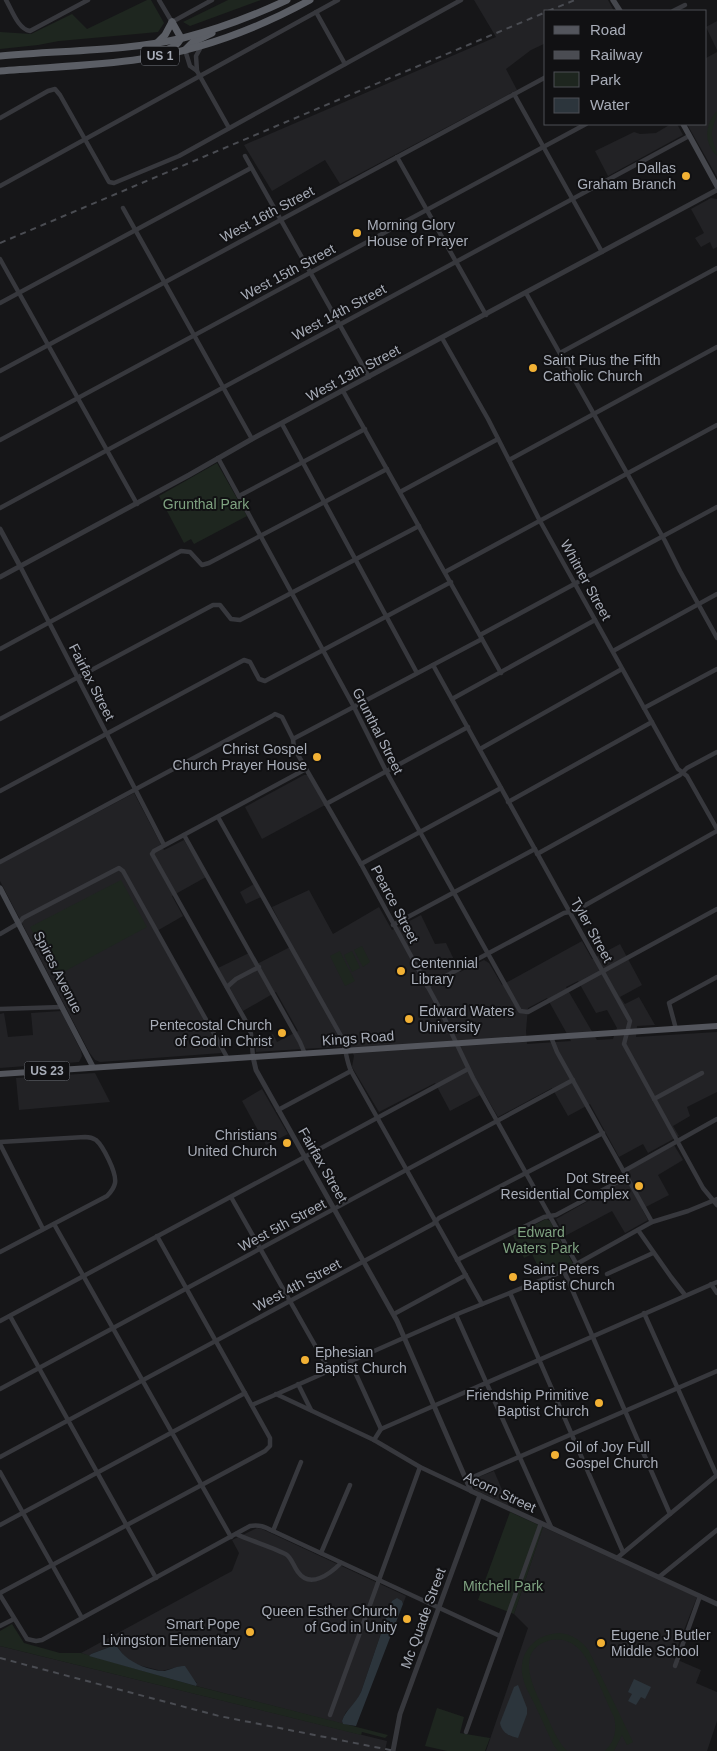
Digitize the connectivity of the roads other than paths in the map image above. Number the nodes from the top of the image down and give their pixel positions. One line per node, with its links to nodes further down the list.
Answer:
1 (6, 0): 2 (street)
2 (88, 0)
3 (159, 0): 13 (street)
4 (212, 0): 13 (street)
5 (286, 0): 12 (highway, US 1)
6 (310, 0): 16 (highway, US 1)
7 (338, 0): 11 (street)
8 (460, 0): 20 (street)
9 (685, 5): 10 (street)
10 (675, 10)
11 (316, 12): 20 (street); 22 (street)
12 (249, 17): 14 (highway, US 1); 17 (highway)
13 (172, 22): 14 (highway); 15 (highway)
14 (181, 38): 15 (highway, US 1); 19 (highway)
15 (158, 42): 18 (highway, US 1)
16 (202, 46): 17 (highway, US 1); 22 (street)
17 (185, 50): 19 (highway, US 1); 22 (street)
18 (0, 56)
19 (142, 59): 21 (highway, US 1)
20 (345, 64): 28 (street)
21 (0, 71)
22 (199, 74): 28 (street); 30 (street)
23 (544, 78): 24 (street, West 16th Street)
24 (514, 94): 31 (street); 33 (street, West 16th Street)
25 (0, 118): 30 (street)
26 (584, 125): 31 (street, West 15th Street)
27 (683, 125): 29 (main road)
28 (229, 128): 30 (street)
29 (689, 136): 36 (main road); 38 (street, West 14th Street)
30 (85, 140): 35 (street)
31 (543, 147): 38 (street); 40 (street, West 15th Street)
32 (244, 156): 34 (street)
33 (397, 157): 40 (street); 41 (street, West 16th Street)
34 (251, 168): 41 (street); 42 (street)
35 (0, 186)
36 (717, 186)
37 (717, 190): 43 (street, West 13th Street)
38 (573, 199): 43 (street); 45 (street, West 14th Street)
39 (123, 208): 42 (street)
40 (427, 209): 45 (street); 47 (street, West 15th Street)
41 (281, 220): 47 (street); 48 (street, West 16th Street)
42 (136, 230): 48 (street); 49 (street)
43 (602, 252): 50 (street, West 13th Street)
44 (0, 259): 49 (street)
45 (456, 262): 52 (street); 53 (street, West 14th Street)
46 (717, 268): 58 (street)
47 (311, 272): 53 (street); 54 (street, West 15th Street)
48 (165, 283): 54 (street); 56 (street, West 16th Street)
49 (19, 293): 51 (street); 56 (street)
50 (526, 293): 52 (street, West 13th Street); 58 (street)
51 (0, 303)
52 (486, 315): 55 (street, West 13th Street)
53 (340, 324): 60 (street); 61 (street, West 14th Street)
54 (194, 335): 61 (street); 63 (street, West 15th Street)
55 (442, 338): 60 (street, West 13th Street); 69 (street, Whitner Street)
56 (49, 345): 59 (street, West 16th Street); 63 (street)
57 (717, 347): 64 (street)
58 (560, 353): 64 (street)
59 (0, 372)
60 (369, 378): 62 (street, West 13th Street)
61 (224, 387): 68 (street); 71 (street, West 14th Street)
62 (343, 390): 65 (street, West 13th Street); 67 (street)
63 (78, 398): 70 (street, West 15th Street); 71 (street)
64 (594, 414): 73 (street); 76 (street)
65 (282, 424): 68 (street, West 13th Street); 74 (street)
66 (717, 425): 76 (street)
67 (365, 429): 74 (street); 75 (street)
68 (252, 439): 72 (street, West 13th Street)
69 (498, 439): 73 (street, Whitner Street); 77 (street)
70 (0, 440)
71 (107, 450): 80 (street); 82 (street, West 14th Street)
72 (218, 458): 78 (street, Grunthal Street); 80 (street, West 13th Street)
73 (509, 460): 83 (street, Whitner Street)
74 (302, 462): 78 (street); 79 (street)
75 (387, 469): 77 (street); 79 (street)
76 (627, 473): 83 (street); 87 (street)
77 (400, 492): 84 (street)
78 (239, 496): 86 (street, Grunthal Street)
79 (325, 502): 86 (street); 88 (street)
80 (137, 504): 89 (street, West 13th Street)
81 (717, 507): 87 (street)
82 (0, 508)
83 (540, 521): 90 (street); 93 (street, Whitner Street)
84 (419, 526): 88 (street); 90 (street)
85 (0, 529): 89 (street, Fairfax Street)
86 (261, 536): 94 (street, Grunthal Street); 99 (street)
87 (662, 536): 93 (street); 96 (street)
88 (355, 559): 94 (street); 97 (street)
89 (20, 566): 91 (street, West 13th Street); 99 (street, Fairfax Street)
90 (445, 572): 92 (street)
91 (0, 577)
92 (451, 582): 97 (street); 100 (street)
93 (576, 584): 98 (street, Whitner Street); 100 (street)
94 (291, 593): 103 (street, Grunthal Street); 110 (street)
95 (717, 594): 96 (street)
96 (698, 604): 101 (street); 104 (street)
97 (386, 616): 103 (street); 109 (street)
98 (595, 620): 104 (street, Whitner Street); 108 (street)
99 (48, 623): 102 (street); 110 (street, Fairfax Street)
100 (481, 637): 105 (street); 108 (street)
101 (717, 638)
102 (0, 649)
103 (323, 650): 112 (street, Grunthal Street); 117 (street)
104 (613, 651): 106 (street, Whitner Street)
105 (433, 665): 109 (street); 111 (street, Tyler Street)
106 (622, 669): 113 (street, Whitner Street); 119 (street)
107 (717, 669): 113 (street)
108 (501, 672): 111 (street)
109 (417, 673): 112 (street)
110 (77, 678): 114 (street); 117 (street, Fairfax Street)
111 (452, 699): 116 (street, Tyler Street)
112 (354, 707): 118 (street); 122 (street, Grunthal Street)
113 (644, 708): 115 (street, Whitner Street)
114 (0, 719)
115 (652, 722): 123 (street, Whitner Street); 127 (street)
116 (468, 727): 119 (street, Tyler Street); 122 (street)
117 (106, 734): 125 (street, Fairfax Street); 126 (street)
118 (293, 739): 121 (street, Pearce Street); 125 (street, Pearce Street)
119 (480, 749): 124 (street, Tyler Street)
120 (717, 752): 123 (street)
121 (306, 769): 128 (street, Pearce Street); 129 (street)
122 (386, 772): 128 (street); 131 (street, Grunthal Street)
123 (683, 772): 130 (street, Whitner Street); 135 (street)
124 (501, 788): 127 (street, Tyler Street); 131 (street)
125 (135, 789): 133 (street, Fairfax Street); 136 (street)
126 (0, 790)
127 (508, 802): 134 (street, Tyler Street)
128 (326, 804): 137 (street, Pearce Street)
129 (218, 817): 132 (street); 158 (street)
130 (717, 830): 141 (street)
131 (420, 832): 137 (street); 139 (street, Grunthal Street)
132 (184, 835): 133 (street); 146 (street)
133 (164, 845): 150 (street, Fairfax Street)
134 (535, 849): 135 (street, Tyler Street); 139 (street)
135 (538, 854): 141 (street, Tyler Street)
136 (0, 862)
137 (360, 864): 143 (street, Pearce Street)
138 (0, 888): 142 (main road, Spires Avenue)
139 (454, 893): 143 (street); 145 (street, Grunthal Street)
140 (717, 909): 147 (street)
141 (569, 912): 145 (street); 147 (street, Tyler Street)
142 (19, 924): 144 (street); 151 (main road, Spires Avenue); 161 (street)
143 (393, 925): 149 (street, Pearce Street)
144 (0, 934)
145 (488, 954): 147 (street, Grunthal Street); 149 (street)
146 (259, 967): 150 (street); 159 (street)
147 (602, 971): 155 (street, Tyler Street)
148 (717, 977): 154 (street)
149 (427, 986): 157 (street, Pearce Street)
150 (227, 987): 160 (street, Fairfax Street)
151 (62, 1007): 152 (street); 162 (main road, Spires Avenue)
152 (0, 1009)
153 (717, 1026): 154 (main road, Kings Road / US 23)
154 (676, 1029): 155 (main road, Kings Road / US 23)
155 (627, 1033): 156 (main road, Kings Road / US 23); 168 (street, Tyler Street)
156 (551, 1037): 157 (main road, Kings Road / US 23); 167 (street)
157 (457, 1044): 158 (main road, Kings Road / US 23); 163 (street, Pearce Street)
158 (346, 1051): 159 (main road, Kings Road / US 23); 164 (street)
159 (305, 1054): 160 (main road, Kings Road / US 23)
160 (253, 1057): 161 (main road, Kings Road / US 23); 169 (street, Fairfax Street)
161 (228, 1058): 162 (main road, Kings Road / US 23)
162 (93, 1068): 166 (main road, Kings Road / US 23)
163 (468, 1069): 170 (street); 172 (street, Pearce Street)
164 (351, 1071): 169 (street); 170 (street)
165 (702, 1073): 168 (street)
166 (0, 1074)
167 (573, 1080): 172 (street, West 5th Street); 173 (street)
168 (654, 1099): 174 (street, Tyler Street)
169 (278, 1110): 176 (street, Fairfax Street)
170 (378, 1118): 176 (street); 177 (street)
171 (717, 1119): 174 (street)
172 (497, 1122): 177 (street, West 5th Street); 179 (street, Pearce Street)
173 (603, 1133): 178 (street); 179 (street, West 4th Street)
174 (677, 1141): 178 (street); 182 (street, Tyler Street)
175 (0, 1143): 188 (street); 189 (street)
176 (305, 1157): 181 (street); 184 (street, Fairfax Street)
177 (407, 1170): 184 (street, West 5th Street); 186 (street)
178 (624, 1171): 180 (street)
179 (526, 1173): 185 (street, Pearce Street); 186 (street, West 4th Street)
180 (627, 1177): 185 (street); 187 (street)
181 (231, 1197): 191 (street); 192 (street)
182 (715, 1200): 183 (street, Tyler Street); 187 (street)
183 (717, 1206)
184 (335, 1209): 192 (street, West 5th Street); 196 (street, Fairfax Street)
185 (550, 1216): 195 (street); 197 (street, Pearce Street)
186 (436, 1222): 195 (street); 196 (street, West 4th Street)
187 (652, 1222): 190 (street)
188 (54, 1224): 189 (street); 201 (street)
189 (43, 1229): 193 (street)
190 (638, 1230): 194 (street); 197 (street)
191 (157, 1236): 201 (street); 204 (street)
192 (261, 1250): 204 (street, West 5th Street); 208 (street)
193 (0, 1252)
194 (653, 1253): 199 (street); 207 (street)
195 (458, 1260): 200 (street)
196 (364, 1262): 208 (street, West 4th Street); 211 (street, Fairfax Street)
197 (576, 1263): 198 (street)
198 (564, 1271): 206 (street); 216 (street)
199 (607, 1274)
200 (466, 1275): 209 (street); 211 (street)
201 (83, 1276): 213 (street); 215 (street)
202 (717, 1282): 203 (street)
203 (711, 1284): 205 (street); 207 (street)
204 (186, 1289): 215 (street, West 5th Street); 218 (street)
205 (717, 1292)
206 (510, 1293): 209 (street); 219 (street)
207 (685, 1295): 210 (street)
208 (290, 1302): 218 (street, West 4th Street); 222 (street)
209 (482, 1304): 212 (street)
210 (644, 1313): 216 (street); 227 (street)
211 (394, 1314): 217 (street, Fairfax Street)
212 (456, 1315): 217 (street); 225 (street)
213 (10, 1316): 214 (street); 221 (street)
214 (0, 1321)
215 (112, 1329): 221 (street, West 5th Street); 224 (street)
216 (591, 1337): 219 (street); 234 (street)
217 (404, 1338): 220 (street); 232 (street, Fairfax Street)
218 (216, 1342): 224 (street, West 4th Street); 229 (street)
219 (539, 1360): 225 (street); 238 (street)
220 (350, 1361): 222 (street); 236 (street)
221 (39, 1368): 228 (street, West 5th Street); 235 (street)
222 (329, 1370): 226 (street)
223 (717, 1371): 227 (street)
224 (142, 1381): 235 (street, West 4th Street); 237 (street)
225 (486, 1383): 232 (street); 241 (street)
226 (298, 1384): 230 (street); 233 (street)
227 (678, 1388): 234 (street); 246 (street)
228 (0, 1389)
229 (245, 1393): 231 (street); 237 (street)
230 (276, 1394): 231 (street); 233 (street, Acorn Street)
231 (252, 1405): 249 (street)
232 (434, 1406): 236 (street); 247 (street, Fairfax Street)
233 (311, 1411): 239 (street, Acorn Street)
234 (625, 1412): 238 (street); 253 (street)
235 (68, 1421): 240 (street, West 4th Street); 245 (street)
236 (381, 1430): 239 (street)
237 (171, 1433): 245 (street); 249 (street)
238 (572, 1434): 241 (street); 262 (street)
239 (374, 1440): 243 (street, Acorn Street)
240 (0, 1457)
241 (520, 1458): 247 (street); 257 (street)
242 (301, 1462): 259 (street)
243 (420, 1467): 250 (street, Acorn Street); 269 (street)
244 (0, 1472): 252 (street)
245 (97, 1473): 252 (street); 256 (street)
246 (717, 1475): 253 (street)
247 (466, 1480): 250 (street, Fairfax Street)
248 (350, 1485): 263 (street)
249 (201, 1486): 256 (street); 261 (street)
250 (472, 1491): 251 (street, Acorn Street)
251 (480, 1495): 254 (street, Acorn Street); 274 (street, Mc Quade Street)
252 (23, 1513): 255 (street); 265 (street)
253 (670, 1514): 262 (street)
254 (541, 1523): 257 (street, Acorn Street); 278 (street)
255 (0, 1525)
256 (127, 1526): 265 (street); 268 (street)
257 (551, 1527): 264 (street, Acorn Street)
258 (717, 1530): 267 (street)
259 (273, 1531): 260 (street); 263 (street)
260 (236, 1534): 261 (street); 266 (street)
261 (231, 1537): 268 (street)
262 (623, 1552): 264 (street)
263 (321, 1553): 266 (street)
264 (616, 1558): 267 (street, Acorn Street)
265 (52, 1565): 270 (street); 275 (street)
266 (339, 1565): 269 (street)
267 (659, 1577): 271 (street, Acorn Street)
268 (156, 1578): 275 (street)
269 (378, 1579): 274 (street); 280 (street)
270 (0, 1594): 276 (street)
271 (700, 1596): 273 (street, Acorn Street); 279 (street)
272 (717, 1597): 273 (street)
273 (714, 1603)
274 (438, 1608): 278 (street); 282 (street, Mc Quade Street)
275 (82, 1618): 276 (street)
276 (14, 1619): 277 (street)
277 (0, 1626)
278 (500, 1636): 281 (street)
279 (675, 1666)
280 (330, 1715)
281 (466, 1732)
282 (393, 1751)

